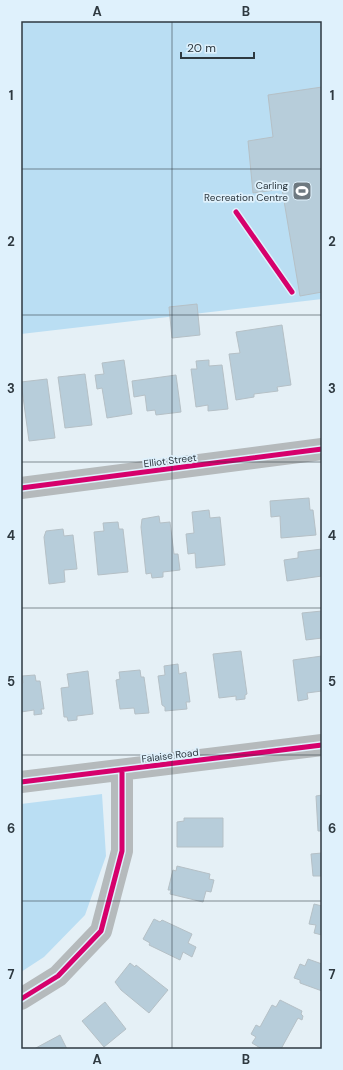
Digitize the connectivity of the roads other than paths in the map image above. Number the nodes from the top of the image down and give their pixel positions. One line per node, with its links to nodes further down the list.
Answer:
1 (322, 449): 2 (street, Elliot Street)
2 (21, 488)
3 (322, 746): 4 (street, Falaise Road)
4 (122, 770): 5 (street, Falaise Road); 6 (street)
5 (21, 782)
6 (21, 999)

